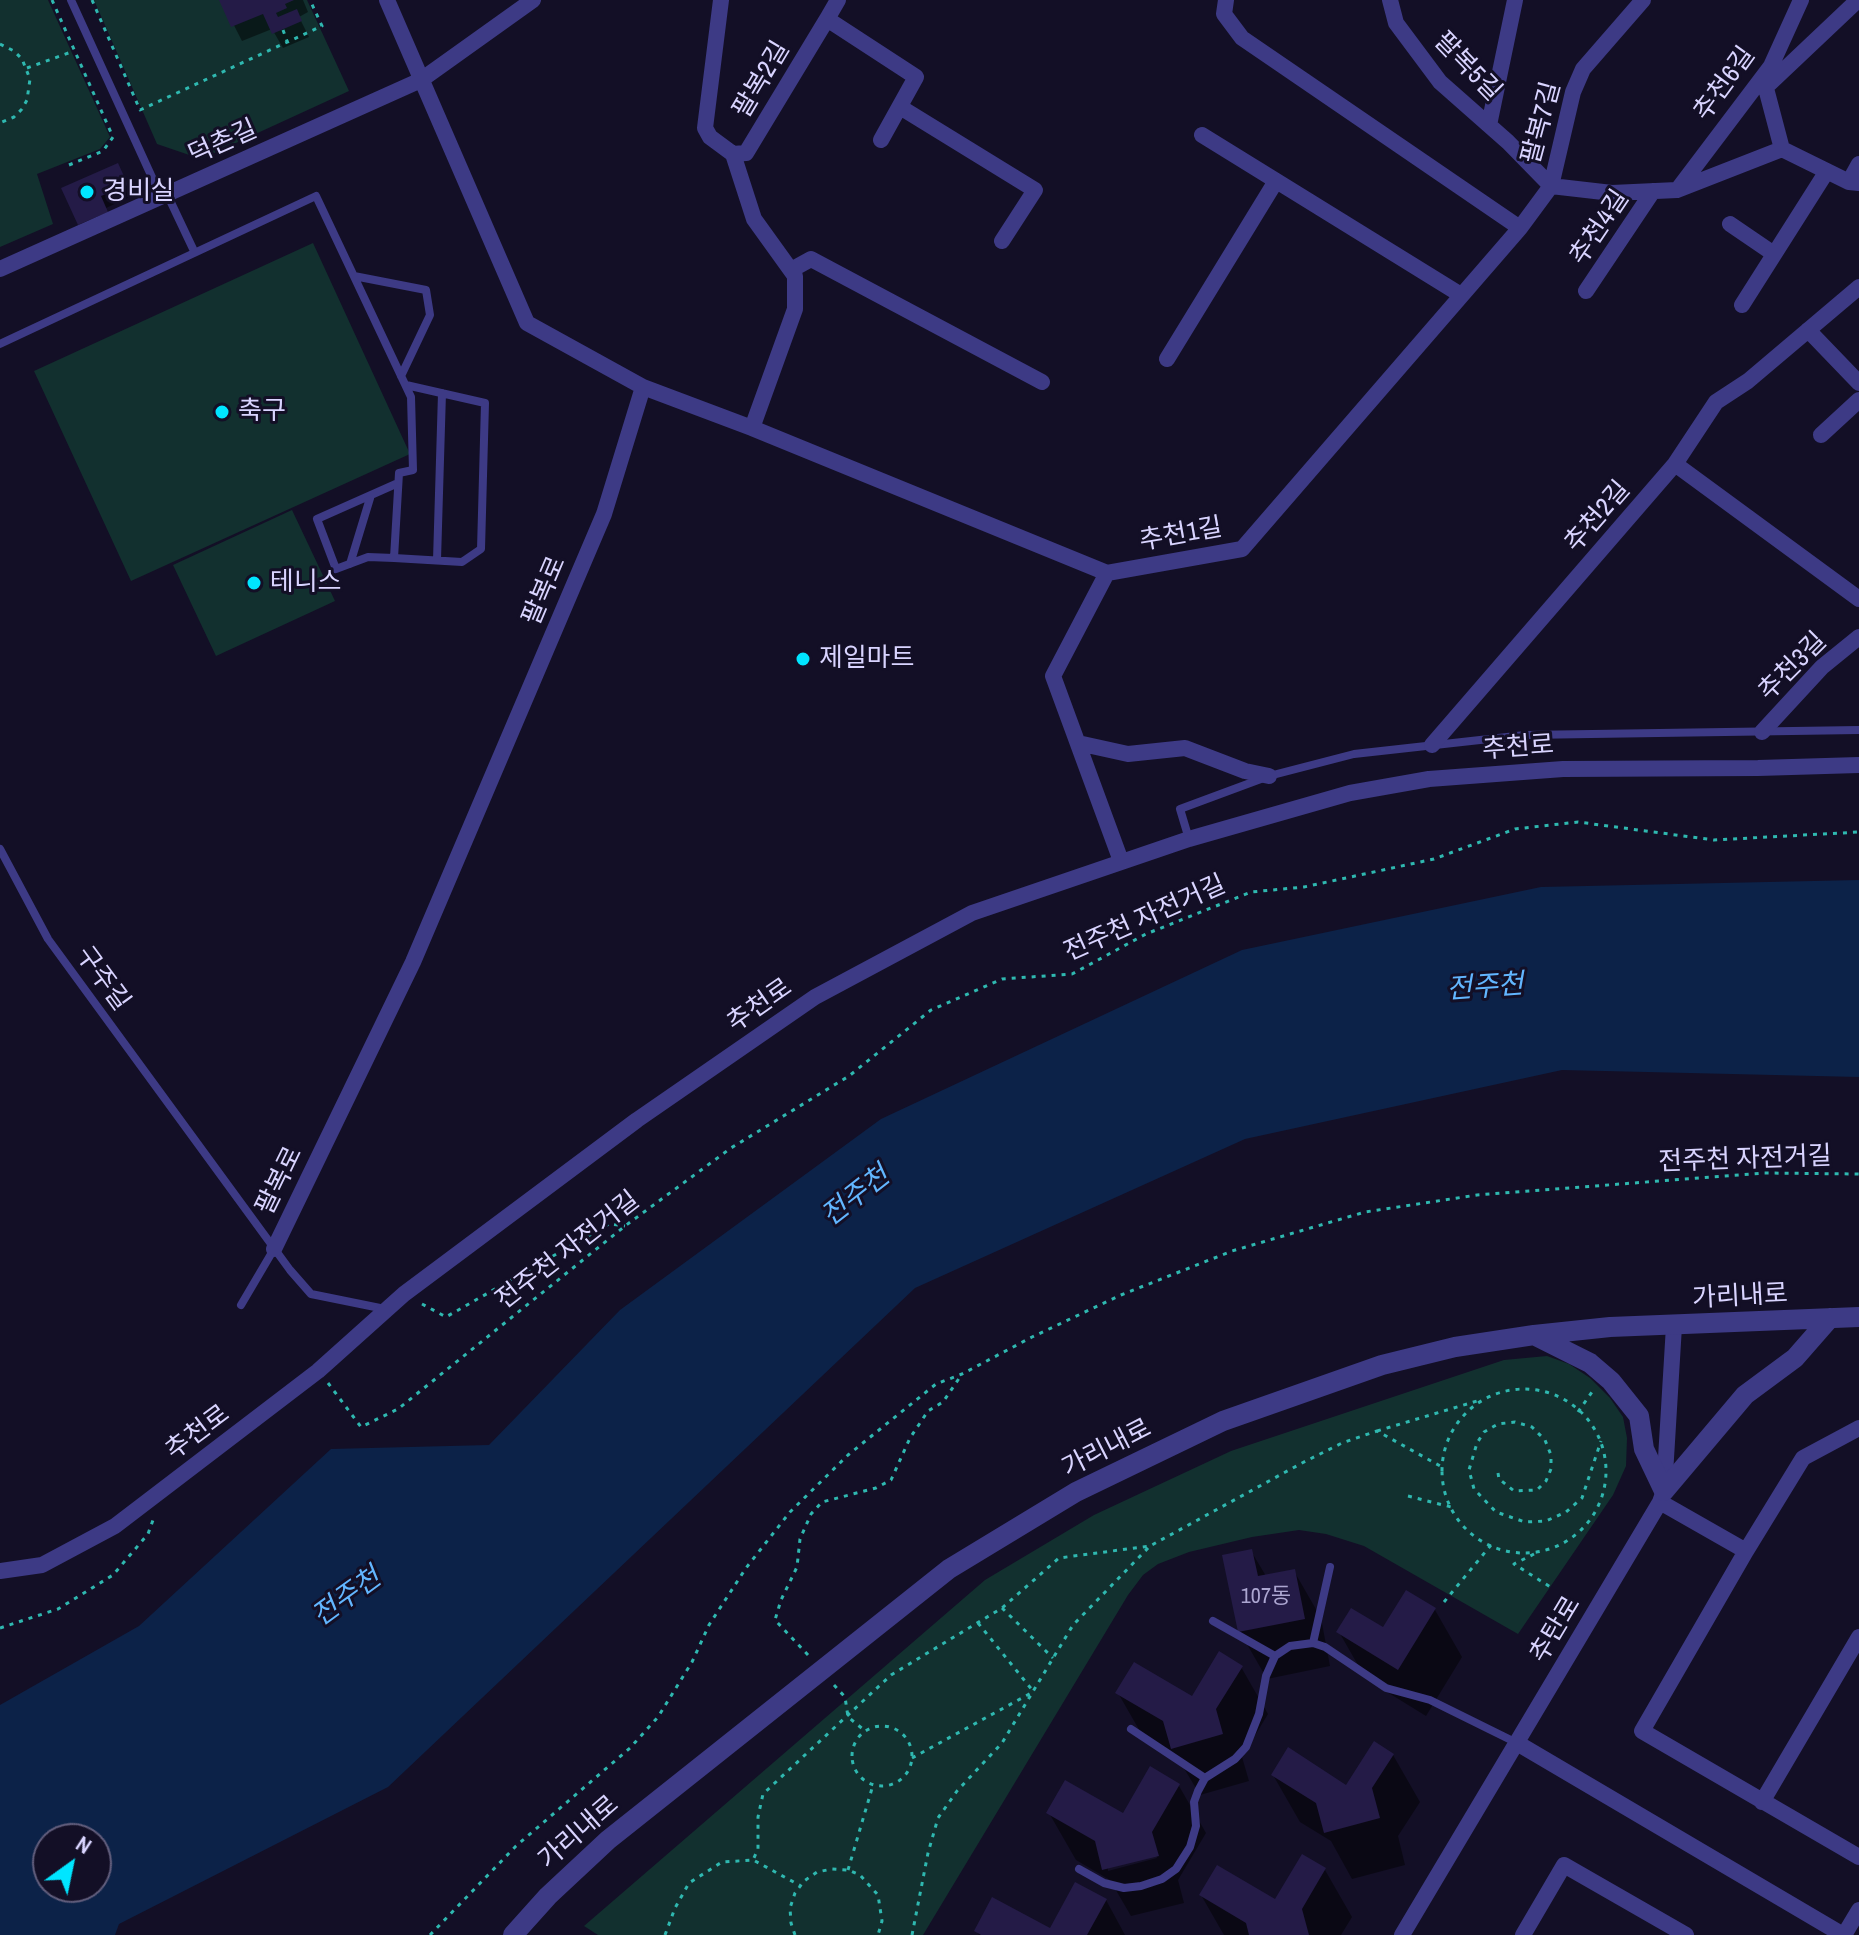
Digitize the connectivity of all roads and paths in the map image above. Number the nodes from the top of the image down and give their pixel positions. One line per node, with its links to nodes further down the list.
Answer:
1 (52, 0): 19 (path)
2 (71, 0): 38 (lane)
3 (92, 0): 17 (path)
4 (310, 0): 17 (path)
5 (387, 0): 21 (street)
6 (533, 0): 21 (street, 덕촌길)
7 (721, 0): 29 (street, 팔복2길)
8 (838, 0): 15 (street)
9 (1226, 0): 40 (street)
10 (1390, 0): 25 (street, 팔복5길)
11 (1515, 0): 25 (street, 팔복5길)
12 (1643, 0): 35 (street, 팔복7길)
13 (1801, 0): 22 (street, 추천6길)
14 (1858, 0): 22 (street)
15 (827, 19): 23 (street); 29 (street, 팔복2길)
16 (283, 30): 17 (path)
17 (287, 42)
18 (0, 44): 20 (path)
19 (74, 51): 20 (path); 31 (path)
20 (27, 68): 24 (path)
21 (421, 80): 38 (street, 덕촌길); 57 (street)
22 (1764, 81): 28 (street); 36 (street, 추천6길)
23 (900, 107): 27 (street); 41 (street)
24 (0, 123)
25 (1489, 125): 35 (street, 팔복5길)
26 (1202, 135): 33 (street)
27 (881, 140)
28 (1782, 149): 32 (street); 36 (street, 추천4길)
29 (733, 154): 45 (street, 팔복2길)
30 (1859, 164): 34 (street)
31 (69, 165)
32 (1827, 171): 34 (street); 43 (street)
33 (1276, 181): 49 (street); 53 (street)
34 (1854, 182)
35 (1551, 186): 37 (street, 추천4길); 40 (street, 추천1길)
36 (1677, 190): 37 (street, 추천4길)
37 (1653, 191): 48 (street, 추천4길)
38 (164, 195): 42 (lane); 44 (street, 덕촌길)
39 (1730, 224): 43 (street)
40 (1520, 228): 49 (street, 추천1길)
41 (1002, 241)
42 (194, 251): 46 (lane); 52 (lane)
43 (1774, 254): 50 (street)
44 (0, 269)
45 (791, 270): 55 (street); 60 (street)
46 (354, 276): 54 (lane); 54 (lane)
47 (1859, 287): 51 (street, 추천2길)
48 (1586, 291)
49 (1461, 295): 68 (street, 추천1길)
50 (1742, 305)
51 (1808, 330): 56 (street); 62 (street, 추천2길)
52 (0, 344)
53 (1167, 359)
54 (403, 380): 58 (lane); 63 (lane)
55 (1042, 382)
56 (1859, 383)
57 (643, 387): 60 (street); 84 (street, 팔복로)
58 (442, 393): 66 (lane); 66 (lane)
59 (1859, 400): 61 (street)
60 (752, 428): 68 (street)
61 (1821, 435)
62 (1675, 464): 69 (street); 74 (street, 추천2길)
63 (398, 483): 64 (lane); 65 (lane)
64 (371, 495): 67 (lane); 67 (lane)
65 (394, 558): 66 (lane); 67 (lane)
66 (437, 560)
67 (350, 564)
68 (1107, 573): 73 (street)
69 (1859, 599)
70 (1859, 637): 72 (street, 추천3길)
71 (1859, 730): 72 (lane, 추천로)
72 (1762, 732): 74 (lane, 추천로)
73 (1078, 743): 76 (street, 추천로); 80 (street)
74 (1432, 745): 76 (lane, 추천로)
75 (1859, 765): 78 (street, 추천로)
76 (1269, 776): 78 (lane, 추천로)
77 (1859, 832): 83 (path, 전주천 자전거길)
78 (1189, 839): 80 (street, 추천로)
79 (0, 849): 81 (lane, 구주길)
80 (1121, 861): 85 (street, 추천로)
81 (185, 1125): 84 (lane, 추천로)
82 (1859, 1174): 92 (path, 전주천 자전거길)
83 (625, 1226): 85 (path); 91 (path, 전주천 자전거길)
84 (274, 1249): 85 (lane, 추천로); 86 (lane)
85 (404, 1294): 91 (street, 추천로)
86 (241, 1305)
87 (1859, 1317): 88 (street, 가리내로)
88 (1830, 1318): 89 (street, 가리내로); 100 (street)
89 (1674, 1326): 90 (street, 가리내로); 100 (street, 추탄로)
90 (1534, 1335): 100 (street); 137 (street, 가리내로)
91 (318, 1371): 108 (street, 추천로)
92 (962, 1374): 117 (path); 136 (path, 전주천 자전거길)
93 (1480, 1400): 95 (path); 96 (path); 97 (path)
94 (1859, 1428): 106 (street)
95 (1377, 1431): 97 (path); 104 (path)
96 (1601, 1441): 98 (path); 105 (path)
97 (1442, 1467): 101 (path)
98 (1498, 1473)
99 (1408, 1496): 101 (path)
100 (1662, 1496): 106 (street); 125 (street, 추탄로)
101 (1451, 1507): 103 (path)
102 (153, 1519): 114 (path)
103 (1491, 1545): 105 (path); 110 (path)
104 (1150, 1546): 111 (path); 118 (path)
105 (1541, 1551): 109 (path)
106 (1746, 1551): 129 (street)
107 (1330, 1567): 116 (lane)
108 (0, 1571)
109 (1552, 1588)
110 (1444, 1602)
111 (1002, 1608): 113 (path); 118 (path)
112 (1213, 1621): 119 (lane)
113 (978, 1623): 120 (path); 122 (path)
114 (0, 1628)
115 (1859, 1637): 129 (street)
116 (1313, 1643): 119 (lane); 125 (lane)
117 (801, 1647)
118 (1054, 1656): 120 (path)
119 (1275, 1656): 127 (lane)
120 (1033, 1691): 126 (path); 141 (path)
121 (845, 1697): 122 (path)
122 (848, 1717): 124 (path); 131 (path)
123 (1131, 1729): 127 (lane)
124 (864, 1730): 126 (path); 128 (path)
125 (1517, 1743): 142 (street, 추탄로); 145 (street)
126 (912, 1758): 128 (path)
127 (1205, 1778): 132 (lane)
128 (873, 1785): 133 (path)
129 (1762, 1802): 130 (street)
130 (1859, 1857)
131 (753, 1860): 134 (path); 138 (path)
132 (1079, 1869)
133 (848, 1870): 134 (path); 140 (path)
134 (801, 1886): 139 (path)
135 (1859, 1910): 145 (street)
136 (430, 1935)
137 (513, 1935)
138 (665, 1935)
139 (795, 1935)
140 (879, 1935)
141 (912, 1935)
142 (1402, 1935)
143 (1523, 1935): 144 (street)
144 (1686, 1935)
145 (1843, 1935)

